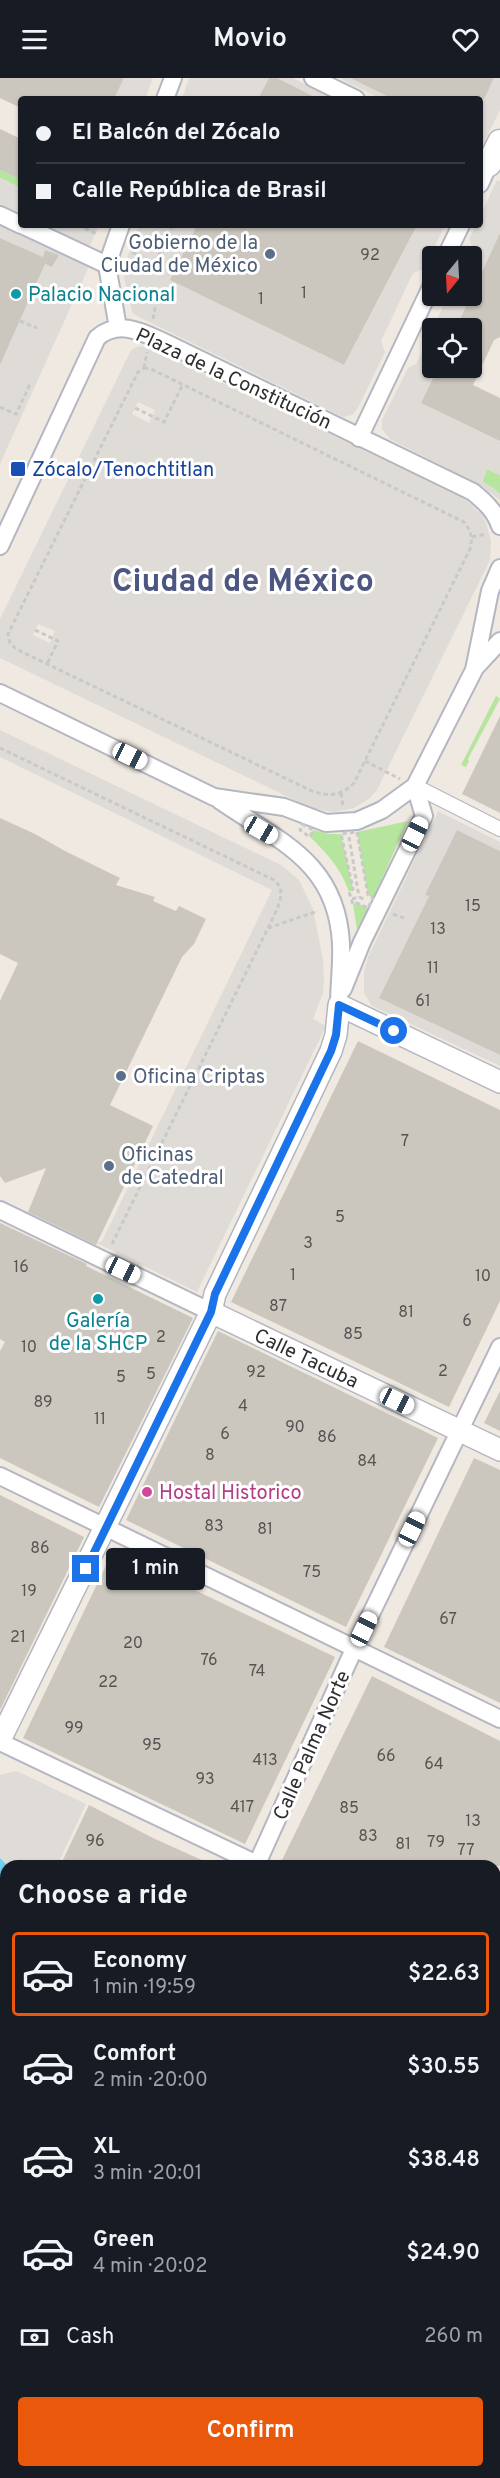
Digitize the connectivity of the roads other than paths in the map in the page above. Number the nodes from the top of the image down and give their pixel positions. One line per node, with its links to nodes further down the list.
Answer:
1 (172, 78): 3 (street)
2 (313, 78): 4 (street)
3 (166, 96)
4 (350, 96)
5 (500, 142): 6 (main road)
6 (487, 169)
7 (0, 215): 8 (street)
8 (18, 224)
9 (27, 228): 13 (street)
10 (120, 228): 13 (street)
11 (459, 228): 12 (street)
12 (451, 246)
13 (107, 265): 15 (street)
14 (422, 306): 16 (street)
15 (118, 328): 16 (street, Plaza de la Constitución); 18 (street, Plaza de la Constitución)
16 (360, 438): 17 (street, Plaza de la Constitución)
17 (500, 526)
18 (0, 546)
19 (500, 568): 21 (street)
20 (500, 640): 21 (street)
21 (474, 670): 23 (street)
22 (1, 694): 24 (street)
23 (415, 786): 24 (street); 25 (street); 26 (street)
24 (214, 796): 26 (street)
25 (500, 829)
26 (339, 1005): 27 (street); 29 (street)
27 (500, 1082)
28 (0, 1210): 29 (street)
29 (211, 1312): 31 (street, Calle Tacuba); 34 (street)
30 (500, 1347): 31 (street, Calle Palma Norte)
31 (459, 1430): 32 (street, Calle Tacuba); 35 (street, Calle Palma Norte)
32 (500, 1450)
33 (0, 1476): 34 (street)
34 (107, 1526): 35 (street); 37 (street)
35 (354, 1649): 36 (street); 39 (street, Calle Palma Norte)
36 (500, 1719)
37 (0, 1741): 38 (street)
38 (248, 1860)
39 (260, 1860)

